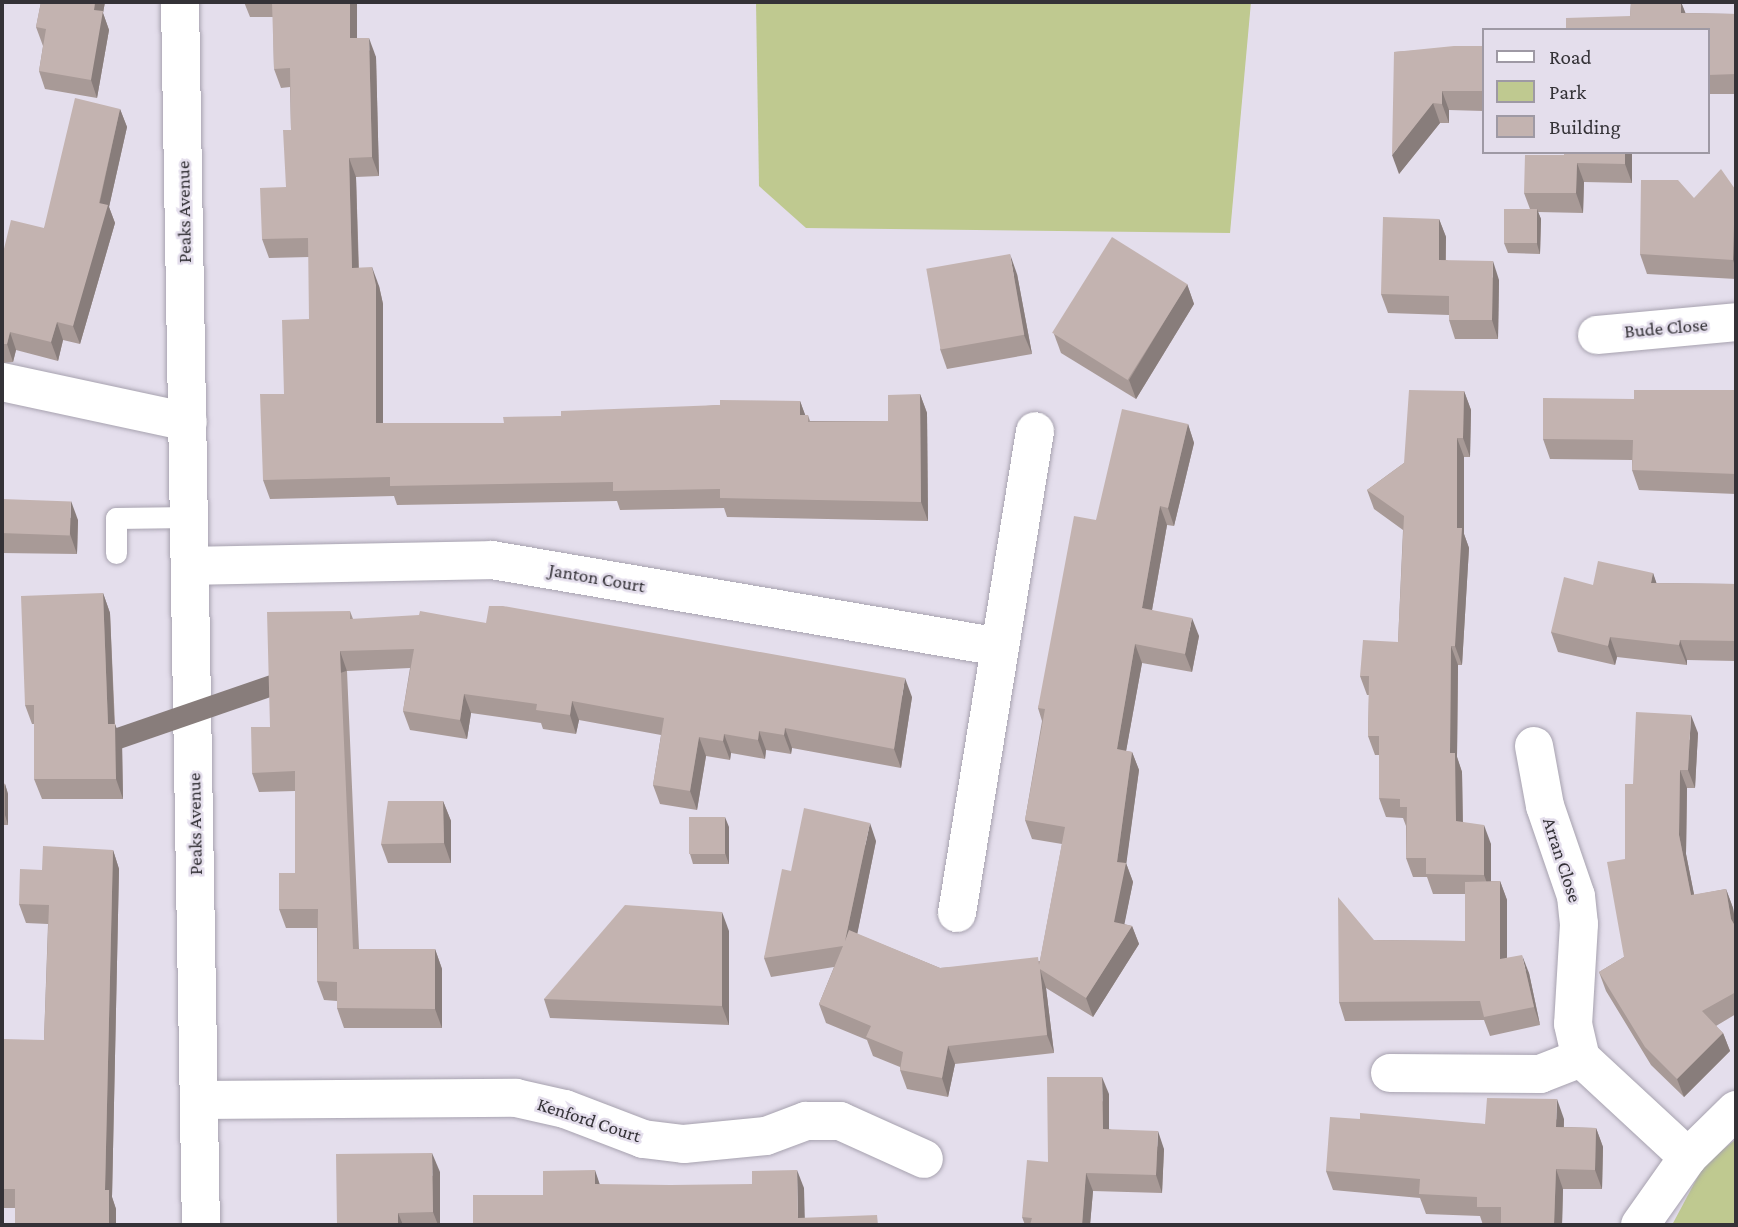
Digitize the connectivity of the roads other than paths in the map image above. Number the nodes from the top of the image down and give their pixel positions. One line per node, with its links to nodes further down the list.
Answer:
1 (180, 2): 5 (street, Peaks Avenue)
2 (1736, 323): 3 (street, Bude Close)
3 (1597, 335)
4 (2, 382): 5 (street)
5 (188, 422): 7 (street, Peaks Avenue)
6 (1035, 431): 10 (street)
7 (190, 517): 8 (lane); 9 (street, Peaks Avenue)
8 (116, 553)
9 (191, 566): 10 (street, Janton Court); 15 (street, Peaks Avenue)
10 (1000, 647): 12 (street)
11 (1534, 746): 13 (street, Arran Close)
12 (957, 913)
13 (1581, 1058): 14 (street); 17 (street)
14 (1390, 1073)
15 (199, 1100): 18 (street, Kenford Court); 19 (street, Peaks Avenue)
16 (1736, 1110): 17 (street)
17 (1688, 1157): 20 (street)
18 (924, 1159)
19 (201, 1225)
20 (1640, 1225)

